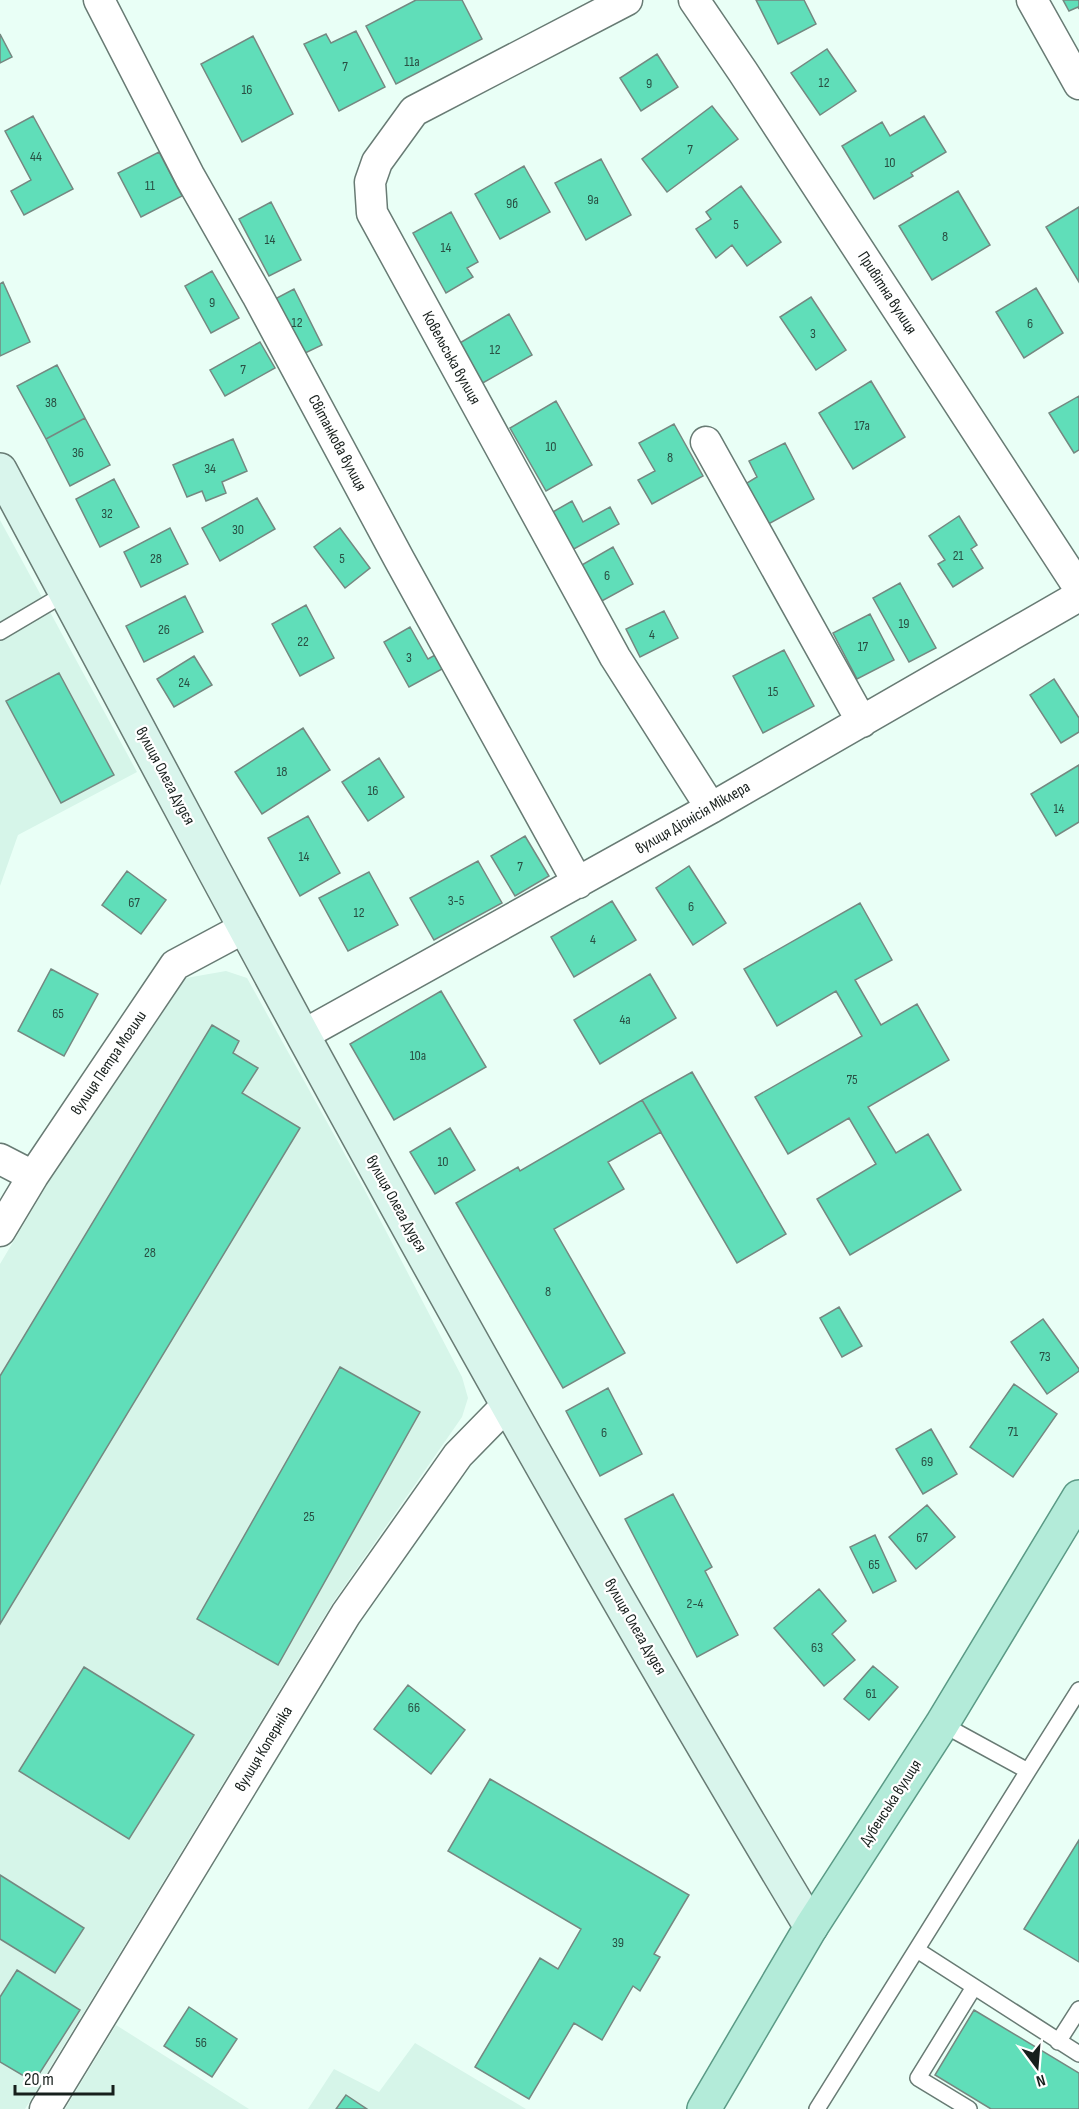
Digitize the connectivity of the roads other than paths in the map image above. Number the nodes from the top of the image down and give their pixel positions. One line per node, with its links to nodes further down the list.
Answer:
1 (99, 0): 14 (street, Світанкова вулиця)
2 (627, 0): 13 (street, Ковельська вулиця)
3 (694, 0): 8 (street, Привітна вулиця)
4 (1032, 0): 5 (street)
5 (1079, 84)
6 (706, 442): 12 (street)
7 (0, 470): 9 (main road, вулиця Олега Дудєя)
8 (1079, 588)
9 (66, 593): 11 (lane); 15 (main road, вулиця Олега Дудєя)
10 (1079, 596): 12 (street, вулиця Діонісія Міклера)
11 (0, 632)
12 (862, 722): 13 (street, вулиця Діонісія Міклера)
13 (711, 808): 14 (street, вулиця Діонісія Міклера)
14 (578, 883): 16 (street, вулиця Діонісія Міклера)
15 (246, 927): 16 (main road, вулиця Олега Дудєя); 18 (street, вулиця Петра Могили)
16 (303, 1035): 20 (main road, вулиця Олега Дудєя)
17 (0, 1160): 18 (street)
18 (33, 1176): 19 (street, вулиця Петра Могили)
19 (0, 1231)
20 (507, 1405): 25 (main road, вулиця Олега Дудєя); 31 (street, вулиця Коперніка)
21 (1079, 1497): 23 (main road, Дубенська вулиця)
22 (1079, 1690): 24 (lane)
23 (942, 1724): 24 (lane); 25 (main road, Дубенська вулиця)
24 (1028, 1771): 26 (lane)
25 (811, 1927): 32 (main road, Дубенська вулиця)
26 (917, 1950): 27 (lane); 33 (lane)
27 (974, 1987): 29 (lane); 34 (lane)
28 (1079, 2009): 29 (lane)
29 (1058, 2042): 30 (lane)
30 (1079, 2054)
31 (45, 2109)
32 (704, 2109)
33 (817, 2109)
34 (969, 2109)

